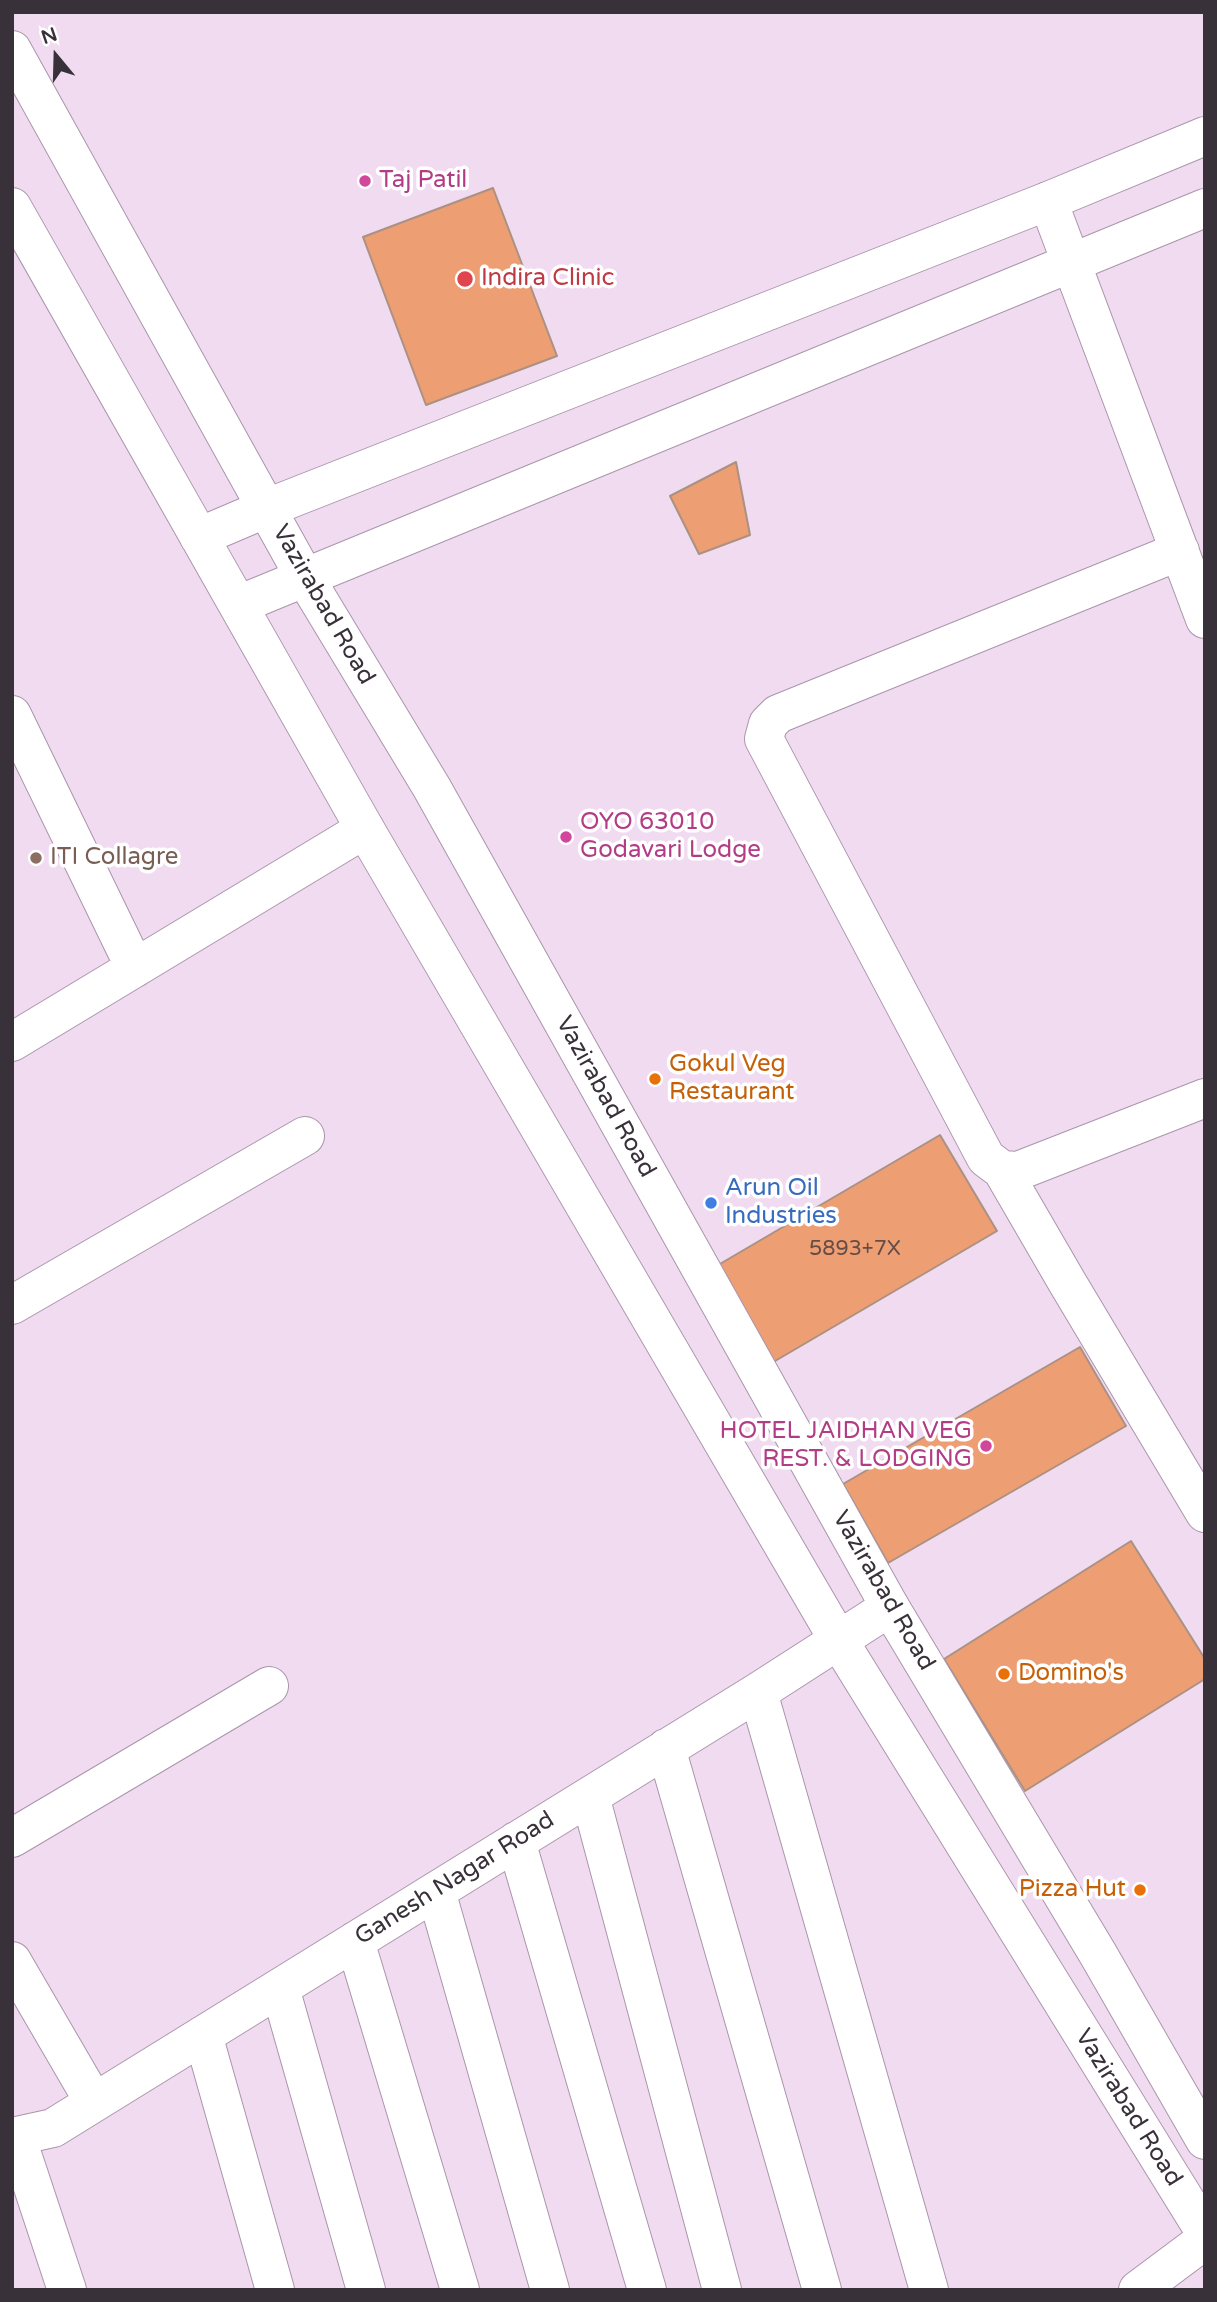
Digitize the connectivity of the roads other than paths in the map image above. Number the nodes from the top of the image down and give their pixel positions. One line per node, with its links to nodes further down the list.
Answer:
1 (12, 50): 7 (main road, Vazirabad Road)
2 (1205, 136): 3 (main road)
3 (1048, 201): 6 (main road); 7 (main road)
4 (12, 206): 8 (main road, Vazirabad Road)
5 (1205, 208): 6 (main road)
6 (1072, 261): 9 (main road); 10 (main road)
7 (267, 508): 8 (main road); 10 (main road, Vazirabad Road)
8 (199, 537): 11 (main road, Vazirabad Road)
9 (1180, 551): 12 (main road); 19 (main road)
10 (304, 576): 11 (main road); 22 (main road, Vazirabad Road)
11 (238, 605): 14 (main road, Vazirabad Road)
12 (1205, 618)
13 (12, 715): 15 (main road)
14 (365, 829): 15 (main road); 23 (main road, Vazirabad Road)
15 (135, 968): 16 (main road)
16 (12, 1042)
17 (1205, 1098): 19 (main road)
18 (305, 1136): 20 (main road)
19 (1002, 1170): 21 (main road)
20 (12, 1305)
21 (1204, 1531)
22 (890, 1607): 23 (main road, Ganesh Nagar Road); 36 (main road, Vazirabad Road)
23 (839, 1641): 25 (main road, Ganesh Nagar Road); 39 (main road, Vazirabad Road)
24 (270, 1686): 28 (main road)
25 (758, 1692): 26 (main road, Ganesh Nagar Road); 49 (main road)
26 (666, 1748): 27 (main road, Ganesh Nagar Road); 48 (main road)
27 (590, 1796): 29 (main road, Ganesh Nagar Road); 47 (main road)
28 (12, 1838)
29 (516, 1842): 30 (main road, Ganesh Nagar Road); 46 (main road)
30 (436, 1891): 31 (main road, Ganesh Nagar Road); 45 (main road)
31 (355, 1941): 33 (main road, Ganesh Nagar Road); 44 (main road)
32 (12, 1961): 35 (main road)
33 (280, 1988): 34 (main road, Ganesh Nagar Road); 43 (main road)
34 (204, 2035): 35 (main road, Ganesh Nagar Road); 42 (main road)
35 (94, 2102): 37 (main road, Ganesh Nagar Road)
36 (1195, 2102): 38 (main road, Vazirabad Road)
37 (14, 2137): 41 (main road)
38 (1205, 2140)
39 (1205, 2232)
40 (1205, 2240): 50 (main road)
41 (67, 2290)
42 (275, 2290)
43 (366, 2290)
44 (460, 2290)
45 (550, 2290)
46 (647, 2290)
47 (722, 2290)
48 (822, 2290)
49 (929, 2290)
50 (1138, 2290)

